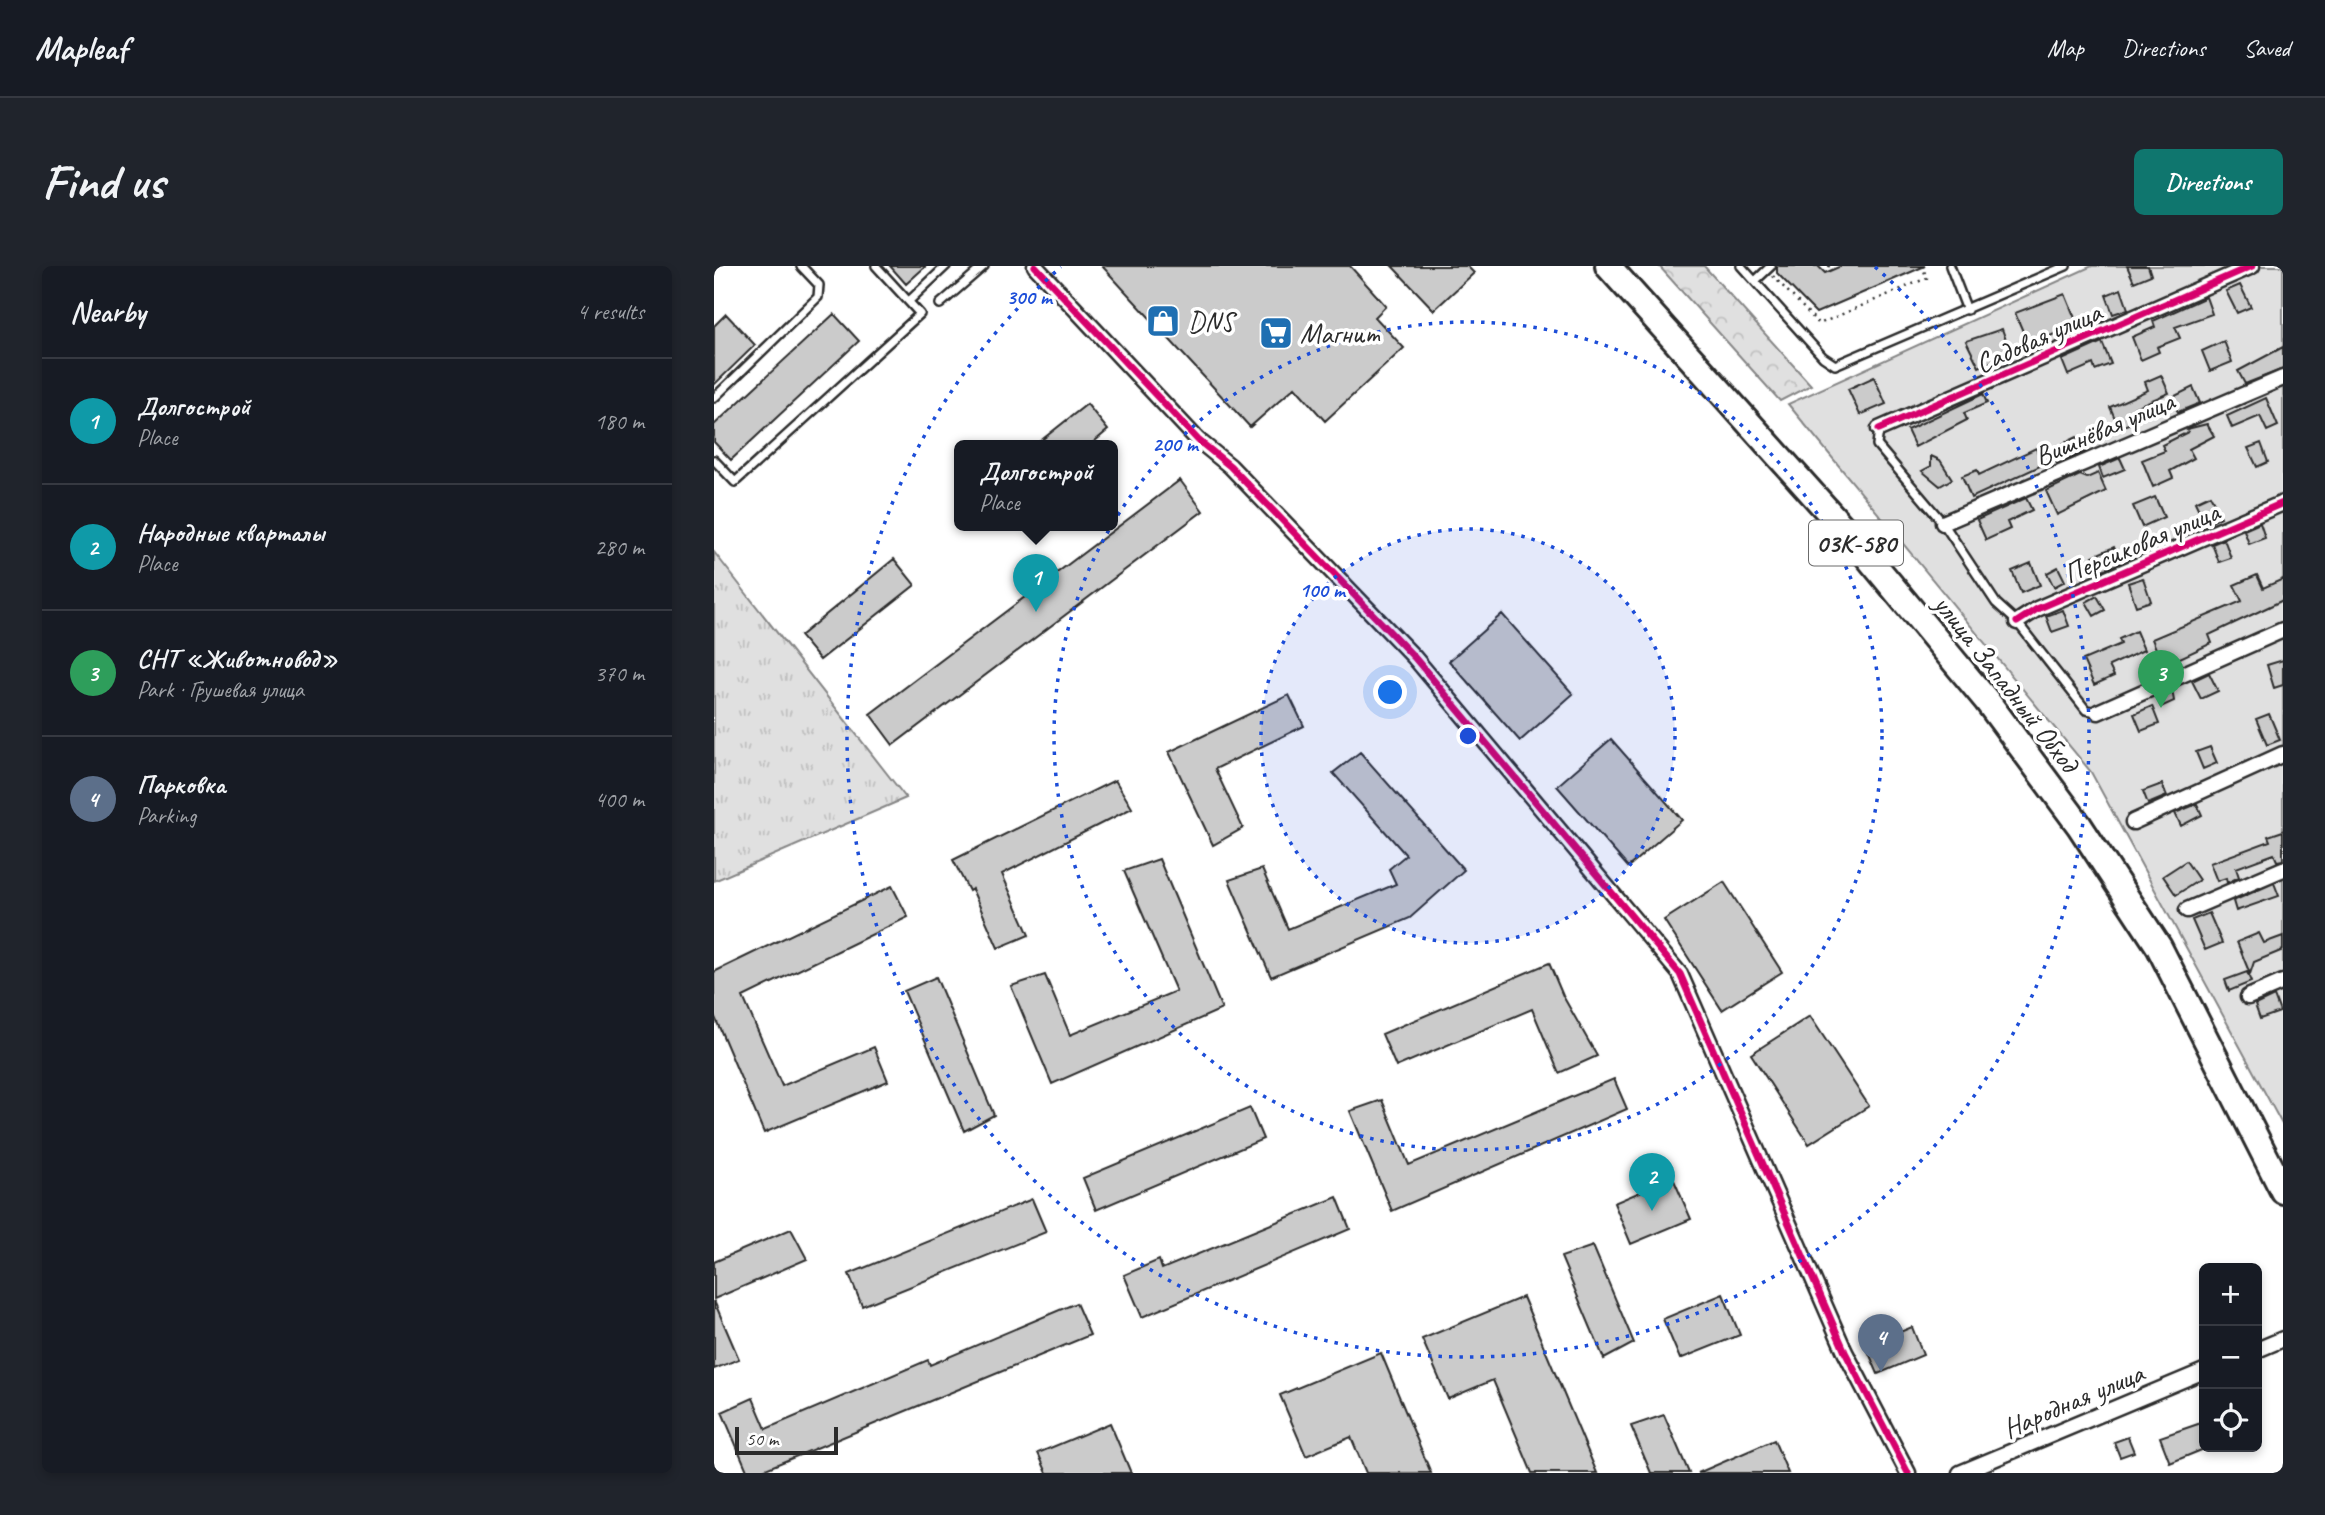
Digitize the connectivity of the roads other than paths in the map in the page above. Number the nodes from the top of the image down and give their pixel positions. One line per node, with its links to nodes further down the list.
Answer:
1 (801, 266): 20 (lane)
2 (876, 266): 16 (lane)
3 (946, 266): 16 (lane)
4 (984, 266): 17 (lane)
5 (1035, 266): 39 (street)
6 (1592, 266): 15 (highway)
7 (1608, 266): 15 (highway, улица Западный Обход / 03К-580)
8 (1623, 266): 34 (highway, улица Западный Обход / 03К-580)
9 (1741, 266): 14 (lane)
10 (1950, 266): 18 (lane)
11 (2066, 266): 18 (lane)
12 (2252, 266): 21 (street, Садовая улица)
13 (1769, 268): 14 (lane)
14 (1755, 281): 18 (lane)
15 (1638, 298): 35 (highway, улица Западный Обход / 03К-580)
16 (909, 301): 22 (lane)
17 (940, 304)
18 (1967, 310)
19 (2283, 378): 24 (street, Вишнёвая улица)
20 (714, 398)
21 (1879, 429): 24 (lane)
22 (714, 460)
23 (2283, 503): 25 (street, Персиковая улица)
24 (1943, 523): 25 (lane)
25 (2017, 622): 27 (lane)
26 (2283, 630): 27 (street)
27 (2098, 712)
28 (2283, 754): 29 (street)
29 (2133, 822)
30 (2283, 869): 31 (street)
31 (2187, 910)
32 (2283, 982): 33 (street)
33 (2248, 996)
34 (2283, 1153)
35 (2283, 1191)
36 (2283, 1339): 37 (street)
37 (2262, 1348)
38 (2199, 1373): 40 (street, Народная улица)
39 (1908, 1473)
40 (1960, 1473)

